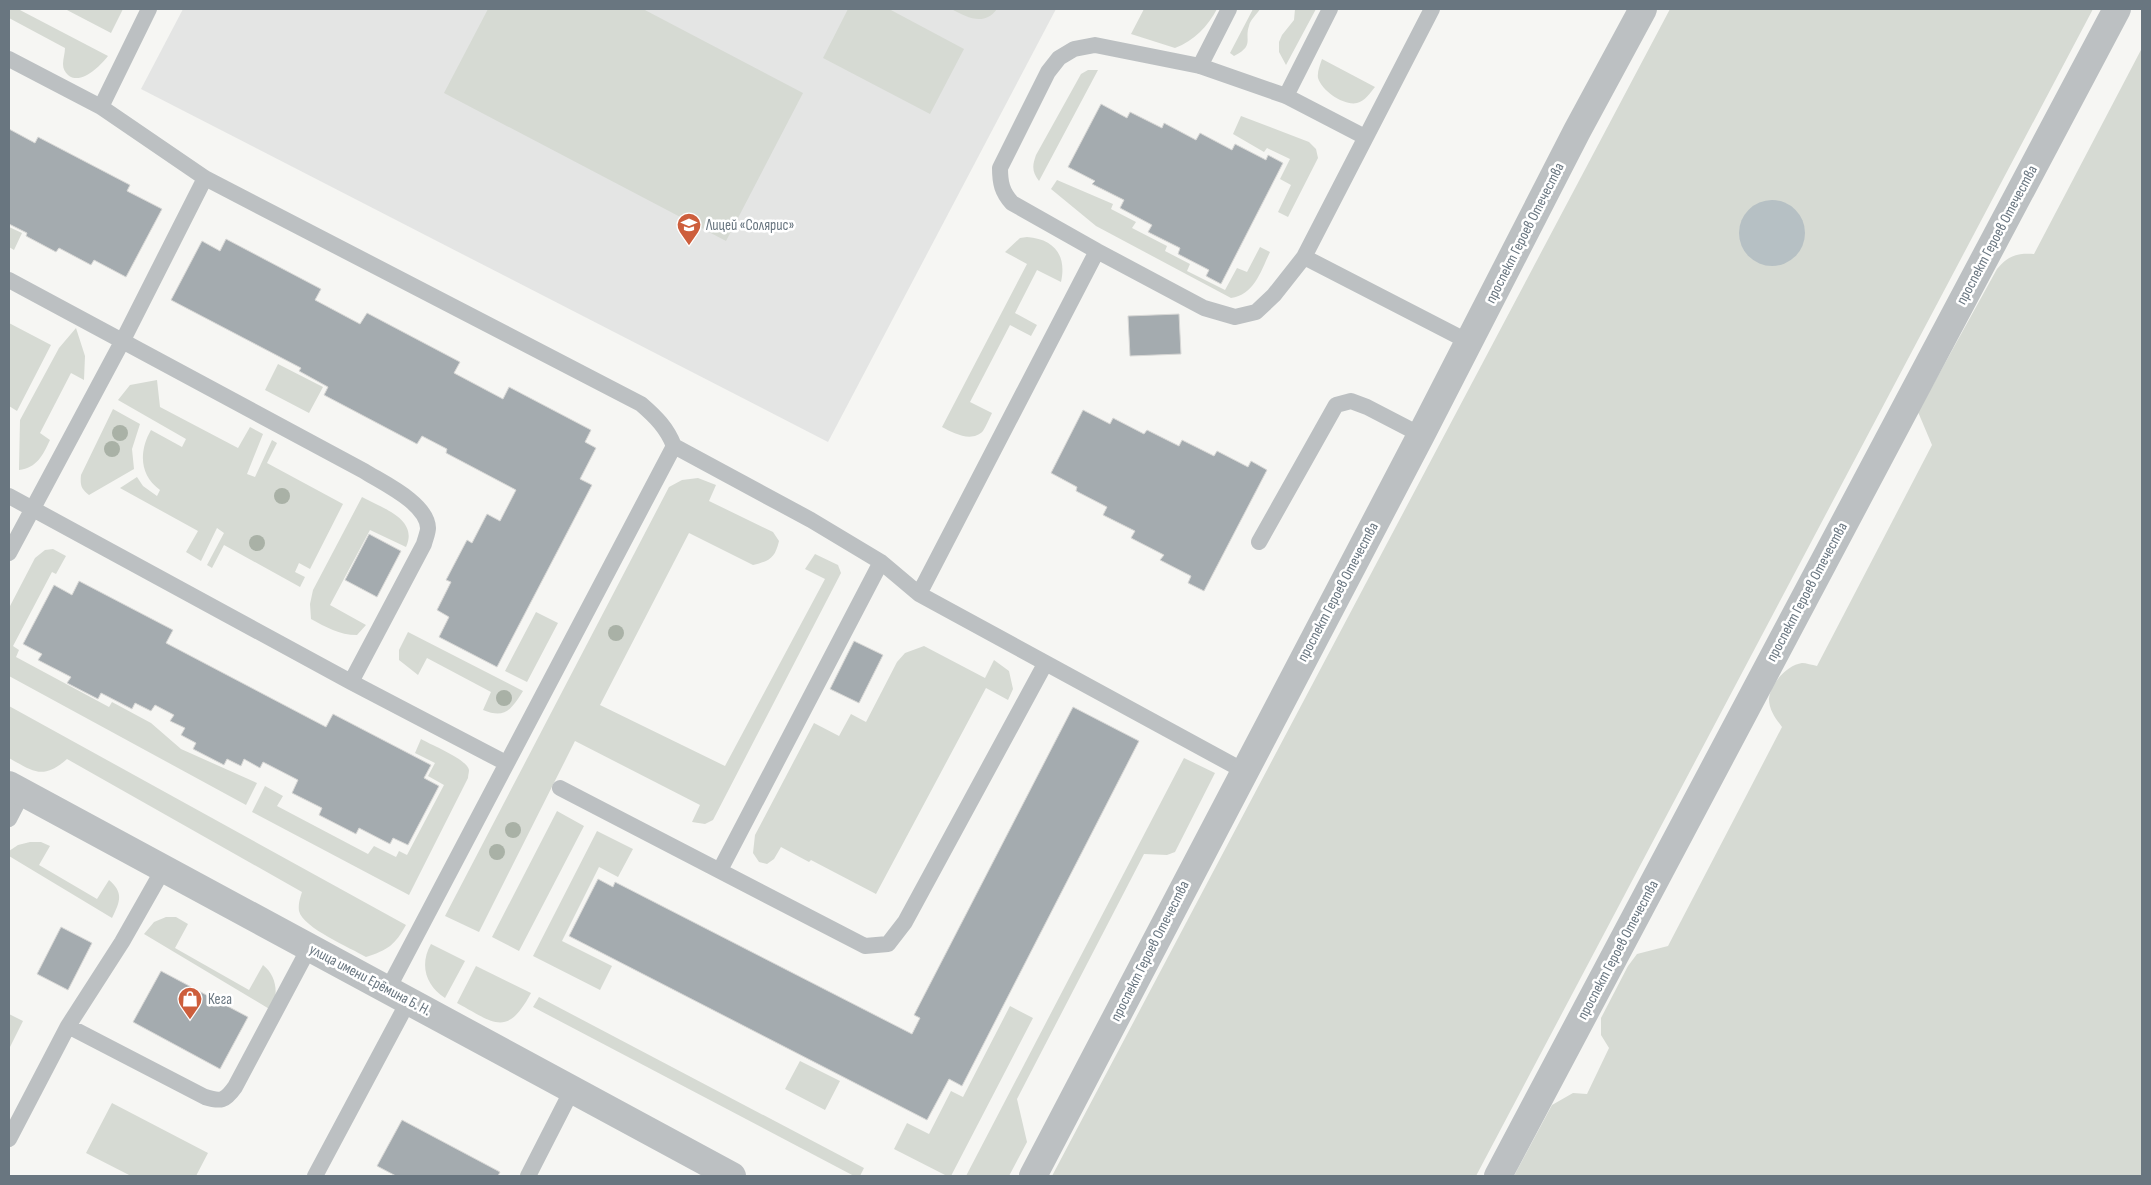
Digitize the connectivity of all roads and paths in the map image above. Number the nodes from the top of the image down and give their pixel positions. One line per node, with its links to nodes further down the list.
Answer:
1 (149, 9): 10 (lane)
2 (1229, 9): 8 (lane)
3 (1330, 9): 9 (lane)
4 (1432, 9): 11 (lane)
5 (1643, 9): 17 (street, проспект Героев Отечества)
6 (2117, 9): 44 (street, проспект Героев Отечества)
7 (9, 59): 10 (lane)
8 (1200, 66): 9 (lane); 13 (lane)
9 (1286, 96): 11 (lane)
10 (100, 107): 12 (lane)
11 (1365, 137): 14 (lane)
12 (205, 178): 16 (lane); 19 (lane)
13 (1097, 252): 14 (lane); 25 (lane)
14 (1304, 257): 17 (lane)
15 (9, 280): 16 (lane)
16 (123, 340): 21 (lane); 27 (lane)
17 (1469, 342): 18 (street, проспект Героев Отечества)
18 (1421, 435): 22 (lane); 29 (street, проспект Героев Отечества)
19 (674, 446): 24 (lane); 28 (lane)
20 (9, 496): 21 (lane)
21 (32, 509): 23 (lane); 27 (lane)
22 (1260, 542)
23 (9, 553)
24 (881, 562): 25 (lane); 34 (lane)
25 (919, 594): 26 (lane)
26 (1045, 664): 29 (lane); 34 (lane)
27 (351, 682): 28 (lane)
28 (506, 763): 36 (lane)
29 (1244, 771): 43 (street, проспект Героев Отечества)
30 (560, 788): 34 (lane)
31 (16, 789): 32 (lane); 33 (street, улица имени Ерёмина Б. Н.)
32 (9, 819)
33 (164, 868): 35 (street, улица имени Ерёмина Б. Н.); 37 (lane)
34 (720, 870)
35 (309, 948): 36 (street, улица имени Ерёмина Б. Н.); 37 (lane)
36 (399, 995): 38 (street, улица имени Ерёмина Б. Н.); 40 (lane)
37 (68, 1026): 39 (lane)
38 (572, 1090): 41 (lane); 42 (street, улица имени Ерёмина Б. Н.)
39 (9, 1139)
40 (315, 1176)
41 (528, 1176)
42 (732, 1176)
43 (1033, 1176)
44 (1498, 1176)

